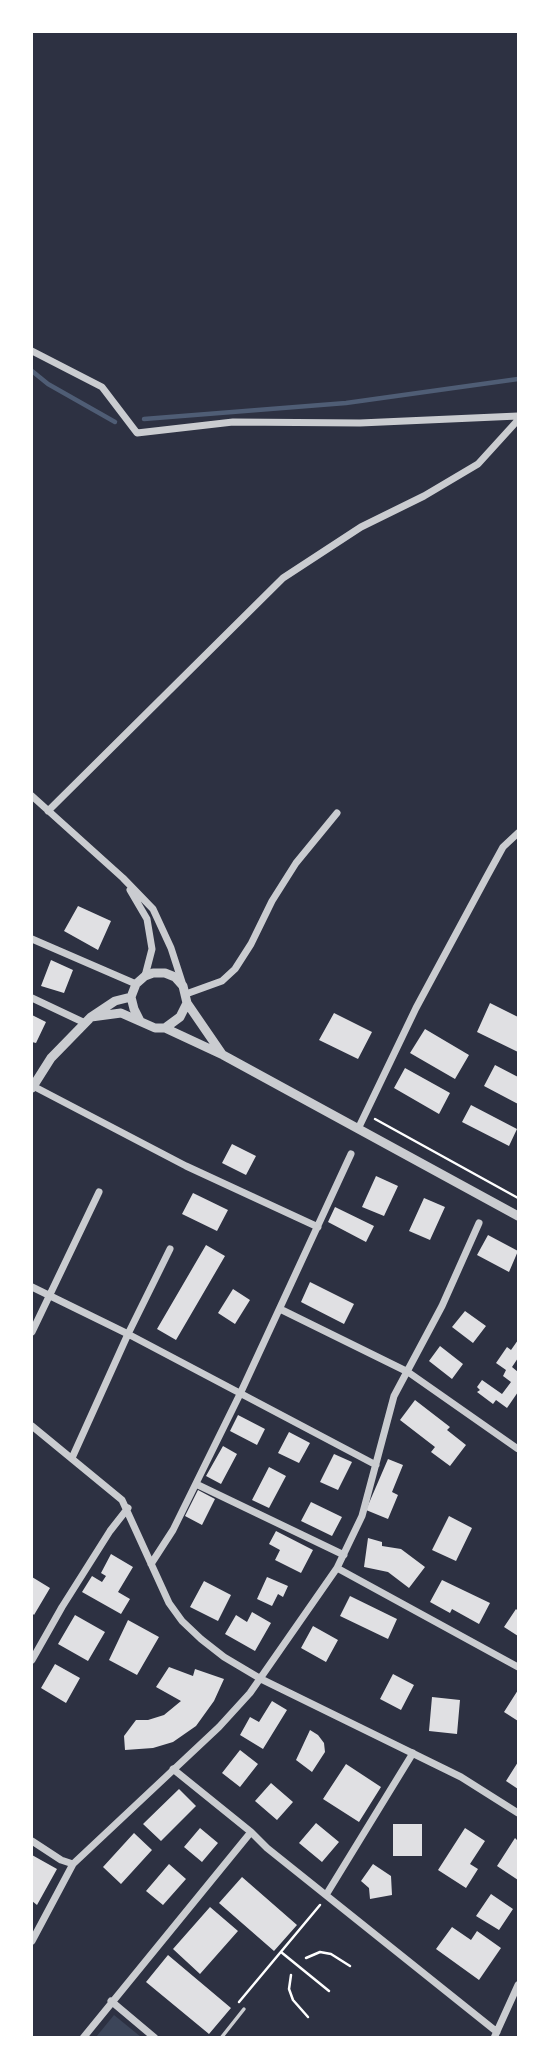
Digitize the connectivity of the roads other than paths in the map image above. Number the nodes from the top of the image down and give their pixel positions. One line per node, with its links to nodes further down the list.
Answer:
1 (32, 351): 2 (street)
2 (519, 418): 4 (street)
3 (32, 796): 4 (street)
4 (48, 811): 7 (street)
5 (337, 813): 11 (street)
6 (519, 833): 19 (street)
7 (123, 878): 9 (street); 11 (street)
8 (32, 939): 10 (street)
9 (145, 976): 10 (street); 11 (street)
10 (136, 984): 12 (street)
11 (185, 994): 16 (street); 17 (street)
12 (131, 996): 14 (street); 15 (street)
13 (32, 998): 14 (street)
14 (88, 1020): 15 (street); 18 (street)
15 (140, 1021): 16 (street)
16 (165, 1028): 17 (street)
17 (223, 1055): 19 (street)
18 (32, 1087): 24 (street)
19 (358, 1129): 22 (street)
20 (351, 1154): 24 (street)
21 (99, 1192): 27 (street)
22 (519, 1216)
23 (479, 1223): 31 (street)
24 (318, 1227): 28 (street)
25 (170, 1249): 30 (street)
26 (32, 1287): 27 (street)
27 (49, 1296): 29 (street); 30 (street)
28 (279, 1309): 31 (street); 32 (street)
29 (32, 1332)
30 (128, 1334): 32 (street); 35 (street)
31 (408, 1372): 34 (street); 36 (street)
32 (240, 1394): 36 (street); 37 (street)
33 (32, 1426): 35 (street)
34 (519, 1448)
35 (72, 1458): 38 (street)
36 (376, 1465): 39 (street)
37 (196, 1483): 39 (street); 40 (street)
38 (128, 1508): 40 (street); 42 (street)
39 (344, 1555): 41 (street)
40 (151, 1564): 44 (street)
41 (337, 1568): 43 (street); 44 (street)
42 (32, 1660)
43 (519, 1667)
44 (261, 1679): 45 (street); 46 (street)
45 (413, 1753): 47 (street); 51 (street)
46 (173, 1769): 48 (street); 50 (street)
47 (519, 1813)
48 (251, 1832): 51 (street); 54 (street)
49 (32, 1841): 50 (street)
50 (73, 1864): 52 (street)
51 (326, 1895): 56 (street)
52 (32, 1941)
53 (519, 1985): 56 (street)
54 (111, 2001): 57 (street); 58 (street)
55 (244, 2009): 59 (lane)
56 (496, 2035)
57 (83, 2038)
58 (155, 2038)
59 (221, 2038)

